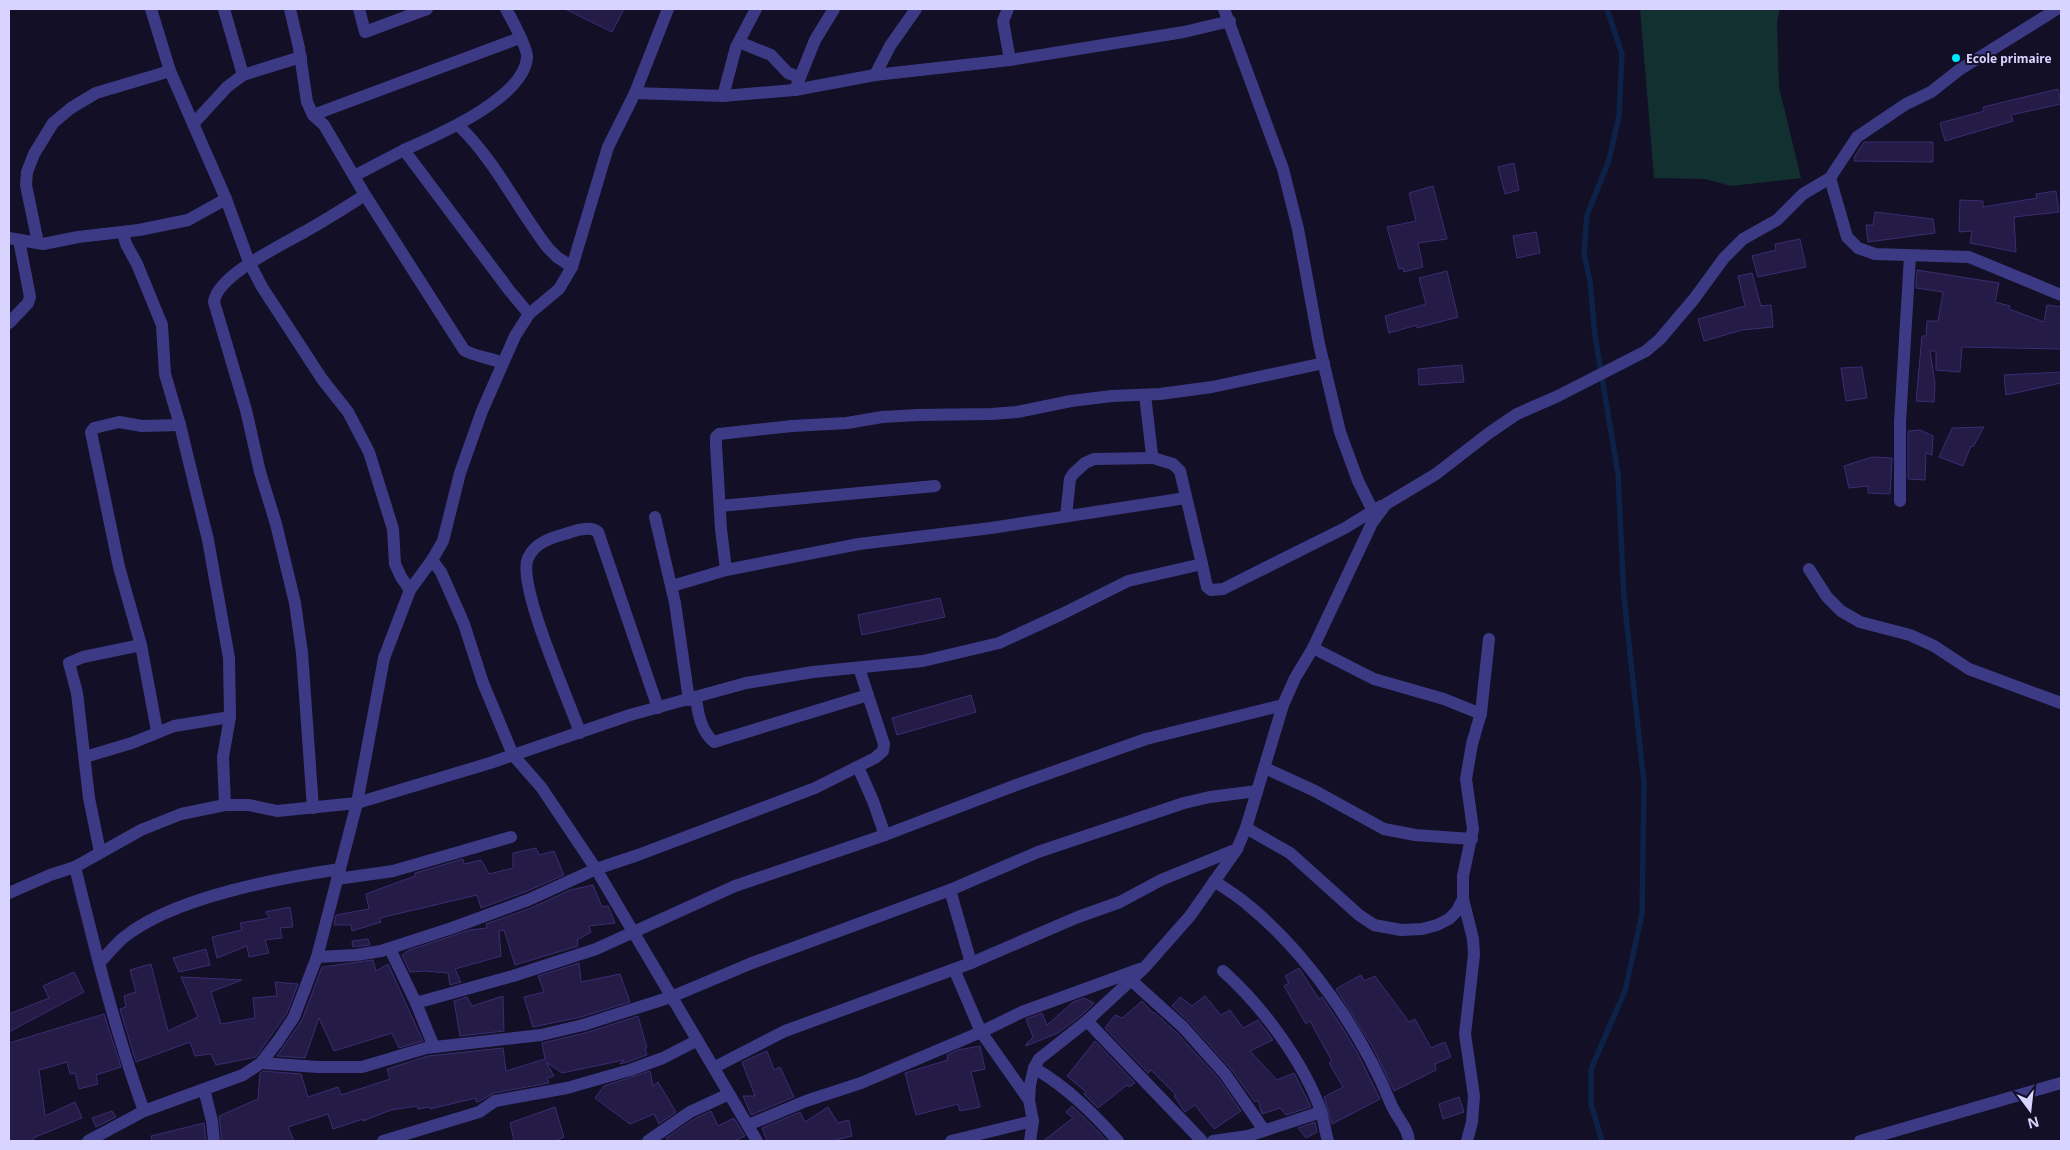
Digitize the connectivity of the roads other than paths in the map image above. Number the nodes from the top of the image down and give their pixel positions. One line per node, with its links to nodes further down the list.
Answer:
1 (151, 9): 19 (street)
2 (224, 9): 20 (street)
3 (290, 9): 17 (street)
4 (359, 9): 5 (street)
5 (428, 9)
6 (506, 9): 15 (street)
7 (668, 9): 24 (street)
8 (756, 9): 16 (street)
9 (834, 9): 22 (street)
10 (916, 9): 21 (street)
11 (1008, 9): 18 (street)
12 (1224, 9): 14 (street)
13 (2057, 9): 31 (street)
14 (1230, 21): 18 (street); 44 (street)
15 (520, 38): 26 (street); 28 (street)
16 (739, 42): 22 (street); 25 (street)
17 (301, 58): 20 (street); 26 (street)
18 (1010, 60): 21 (street)
19 (170, 71): 27 (street); 36 (street)
20 (243, 75): 27 (street)
21 (874, 75): 23 (street)
22 (799, 77): 23 (street)
23 (795, 90): 25 (street)
24 (635, 92): 25 (street); 39 (street)
25 (723, 96)
26 (313, 115): 30 (street)
27 (194, 123): 33 (street)
28 (458, 125): 29 (street); 39 (street)
29 (404, 150): 30 (street); 41 (street)
30 (354, 176): 32 (street)
31 (1830, 178): 37 (street); 51 (street)
32 (365, 195): 38 (street); 43 (street)
33 (226, 199): 34 (street); 38 (street)
34 (123, 233): 36 (street); 46 (street)
35 (14, 239): 36 (street); 42 (street)
36 (38, 243)
37 (1910, 256): 40 (street); 50 (street)
38 (249, 262): 61 (street); 82 (street)
39 (572, 267): 41 (street)
40 (2061, 295)
41 (529, 314): 43 (street)
42 (9, 322)
43 (502, 362): 56 (street)
44 (1324, 363): 45 (street); 53 (street)
45 (1145, 395): 47 (street); 52 (street)
46 (180, 425): 63 (street); 72 (street)
47 (1154, 458): 49 (street); 54 (street)
48 (935, 486): 52 (street)
49 (1186, 498): 54 (street); 57 (street)
50 (1900, 502)
51 (1386, 504): 53 (street); 64 (street)
52 (720, 506): 59 (street)
53 (1373, 511): 57 (street)
54 (1066, 516): 59 (street)
55 (655, 518): 60 (street)
56 (432, 560): 61 (street); 75 (street)
57 (1202, 564): 65 (street)
58 (1809, 568): 68 (street)
59 (726, 570): 60 (street)
60 (672, 586): 67 (street)
61 (410, 590): 80 (street)
62 (1489, 640): 71 (street)
63 (141, 645): 73 (street); 76 (street)
64 (1313, 648): 69 (street); 71 (street)
65 (859, 668): 66 (street); 67 (street)
66 (868, 695): 67 (street); 77 (street)
67 (692, 699): 70 (street)
68 (2061, 703)
69 (1283, 705): 78 (street); 84 (street)
70 (658, 708): 74 (street); 74 (street)
71 (1481, 714): 86 (street)
72 (230, 717): 73 (street); 81 (street)
73 (157, 731): 76 (street)
74 (580, 733): 75 (street)
75 (513, 755): 80 (street); 90 (street)
76 (85, 757): 88 (street)
77 (858, 766): 84 (street); 90 (street)
78 (1265, 768): 79 (street); 86 (street)
79 (1257, 791): 83 (street); 93 (street)
80 (357, 804): 82 (street); 91 (street)
81 (225, 805): 82 (street); 88 (street)
82 (313, 808)
83 (1246, 828): 87 (street); 95 (street)
84 (884, 836): 96 (street)
85 (511, 837): 91 (street)
86 (1472, 838): 95 (street)
87 (1237, 849): 92 (street); 99 (street)
88 (100, 852): 89 (street)
89 (75, 867): 94 (street); 100 (street)
90 (596, 869): 96 (street); 97 (street)
91 (339, 874): 98 (street); 100 (street)
92 (1214, 881): 101 (street); 134 (street)
93 (950, 890): 99 (street); 105 (street)
94 (9, 894)
95 (1464, 899): 135 (street)
96 (634, 932): 105 (street); 106 (street)
97 (390, 948): 98 (street); 106 (street)
98 (317, 957): 111 (street)
99 (971, 963): 102 (street)
100 (99, 964): 118 (street)
101 (1145, 967): 104 (street); 108 (street)
102 (954, 969): 108 (street); 112 (street)
103 (1223, 971): 119 (street)
104 (1132, 981): 107 (street); 122 (street)
105 (671, 997): 109 (street); 110 (street)
106 (416, 1003): 110 (street)
107 (1087, 1021): 113 (street); 131 (street)
108 (981, 1032): 117 (street); 121 (street)
109 (696, 1041): 112 (street); 125 (street)
110 (434, 1047): 111 (street)
111 (261, 1063): 115 (street)
112 (715, 1068): 116 (street)
113 (1034, 1068): 117 (street); 130 (street)
114 (2061, 1083): 136 (street)
115 (204, 1089): 118 (street); 124 (street)
116 (729, 1094): 121 (street); 126 (street)
117 (1029, 1100): 120 (street)
118 (144, 1111): 123 (street)
119 (1321, 1112): 122 (street); 133 (street)
120 (1033, 1121): 128 (street); 129 (street)
121 (748, 1124): 127 (street)
122 (1264, 1130): 132 (street)
123 (88, 1141)
124 (214, 1141)
125 (383, 1141)
126 (648, 1141)
127 (757, 1141)
128 (951, 1141)
129 (1030, 1141)
130 (1118, 1141)
131 (1202, 1141)
132 (1213, 1141)
133 (1328, 1141)
134 (1409, 1141)
135 (1467, 1141)
136 (1860, 1141)

